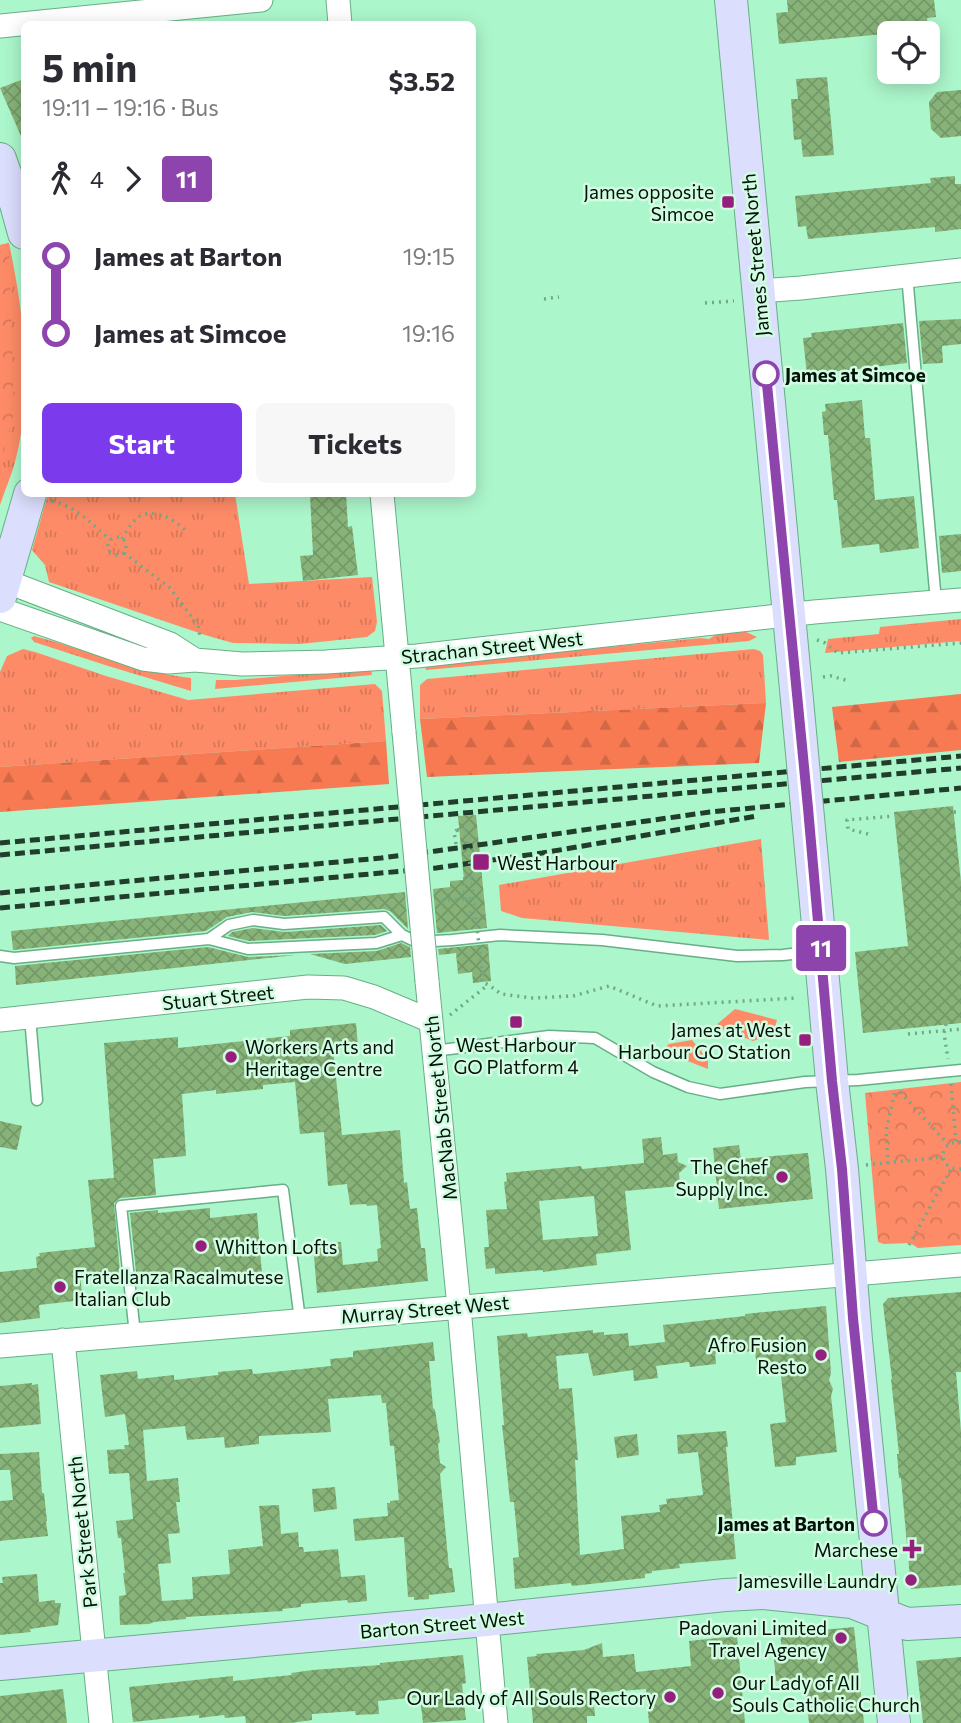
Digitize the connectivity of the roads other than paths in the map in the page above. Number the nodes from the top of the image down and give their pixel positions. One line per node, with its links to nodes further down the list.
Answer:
1 (261, 0): 4 (street)
2 (338, 0): 5 (street)
3 (731, 0): 12 (main road, James Street North)
4 (62, 21)
5 (340, 21)
6 (21, 24): 7 (street)
7 (0, 26)
8 (0, 159): 9 (main road)
9 (21, 222)
10 (961, 270): 11 (street)
11 (907, 275): 12 (street); 17 (lane)
12 (746, 296): 18 (main road, James Street North)
13 (38, 497): 15 (main road)
14 (382, 497): 19 (street, MacNab Street North)
15 (1, 591): 19 (street, Strachan Street West)
16 (961, 600): 17 (street, Strachan Street West)
17 (936, 602): 18 (street, Strachan Street West)
18 (789, 615): 19 (street, Strachan Street West); 22 (main road, James Street North, bridge)
19 (398, 657): 26 (street, MacNab Street North, bridge)
20 (402, 935): 21 (lane); 21 (lane); 22 (lane)
21 (209, 939): 23 (lane)
22 (820, 942): 29 (main road, James Street North)
23 (0, 956)
24 (30, 1017): 25 (street, Stuart Street); 26 (street, Stuart Street); 30 (lane)
25 (0, 1020)
26 (438, 1020): 27 (street, MacNab Street North)
27 (434, 1051): 29 (lane); 33 (street, MacNab Street North)
28 (955, 1071): 29 (lane)
29 (832, 1081): 32 (main road, James Street North)
30 (37, 1100)
31 (961, 1265): 32 (street, Murray Street West)
32 (849, 1274): 33 (street, Murray Street West); 38 (main road, James Street North)
33 (459, 1307): 34 (street, Murray Street West); 39 (street, MacNab Street North)
34 (300, 1320): 35 (street, Murray Street West); 35 (lane)
35 (135, 1334): 36 (street, Murray Street West)
36 (64, 1340): 37 (street, Murray Street West); 41 (street, Park Street North)
37 (0, 1346)
38 (883, 1614): 39 (main road, Barton Street West); 40 (main road, Barton Street West); 45 (main road, James Street North)
39 (486, 1620): 41 (main road, Barton Street West); 44 (street, MacNab Street North)
40 (961, 1622)
41 (95, 1655): 42 (main road, Barton Street West); 43 (street, Park Street North)
42 (0, 1664)
43 (101, 1723)
44 (496, 1723)
45 (894, 1723)

